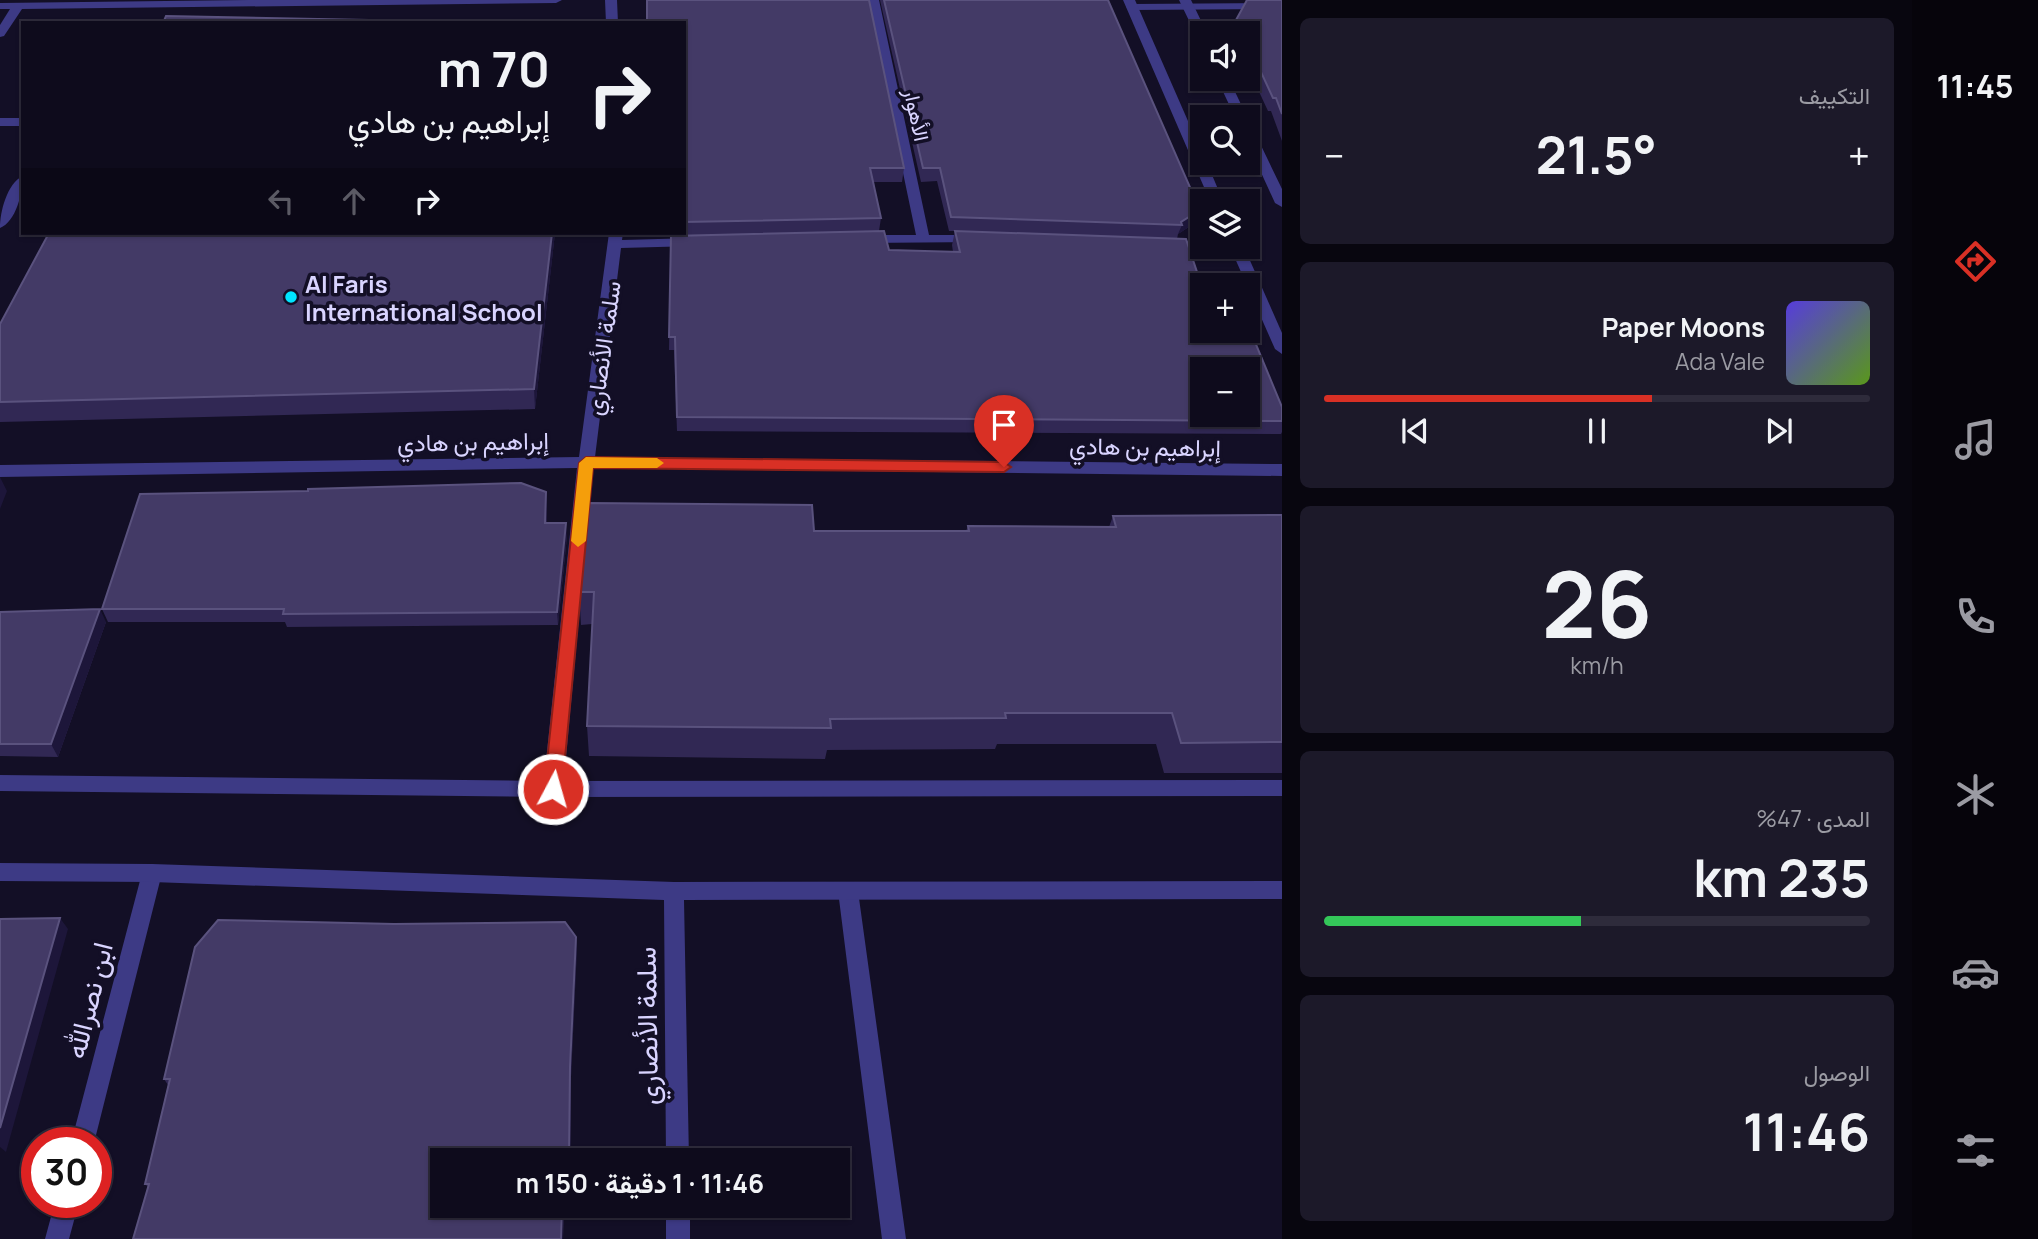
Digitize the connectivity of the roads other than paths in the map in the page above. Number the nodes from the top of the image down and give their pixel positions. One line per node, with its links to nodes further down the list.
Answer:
1 (556, 0): 4 (street)
2 (611, 0): 11 (street)
3 (873, 0): 21 (street, الأهوار)
4 (451, 1): 5 (street)
5 (194, 3): 10 (street)
6 (1187, 3): 7 (street); 8 (street); 12 (street)
7 (1130, 4): 18 (street)
8 (1282, 5)
9 (0, 6): 10 (street)
10 (18, 6): 13 (street)
11 (612, 21)
12 (1195, 21)
13 (0, 34)
14 (0, 122): 15 (street)
15 (21, 122)
16 (1260, 156): 19 (street)
17 (21, 184): 20 (street)
18 (1212, 189)
19 (1282, 203)
20 (0, 224)
21 (923, 237): 23 (street); 24 (street)
22 (616, 238): 25 (street); 30 (street, سلمة الأنصاري)
23 (853, 239)
24 (993, 240)
25 (713, 242)
26 (1146, 245): 27 (street)
27 (1190, 246)
28 (1242, 259): 29 (street)
29 (1282, 349)
30 (586, 463): 31 (street, إبراهيم بن هادي); 32 (street, إبراهيم بن هادي); 35 (street, سلمة الأنصاري)
31 (1282, 470)
32 (0, 471)
33 (0, 783): 35 (street)
34 (1282, 788): 35 (street)
35 (553, 789)
36 (0, 872): 37 (street)
37 (152, 873): 39 (street); 41 (street, ابن نصرالله)
38 (1282, 890): 40 (street)
39 (674, 891): 40 (street); 42 (street, سلمة الأنصاري)
40 (848, 891): 47 (street)
41 (86, 1127)
42 (677, 1148)
43 (63, 1218): 45 (street)
44 (678, 1218): 46 (street)
45 (57, 1239)
46 (678, 1239)
47 (894, 1239)

